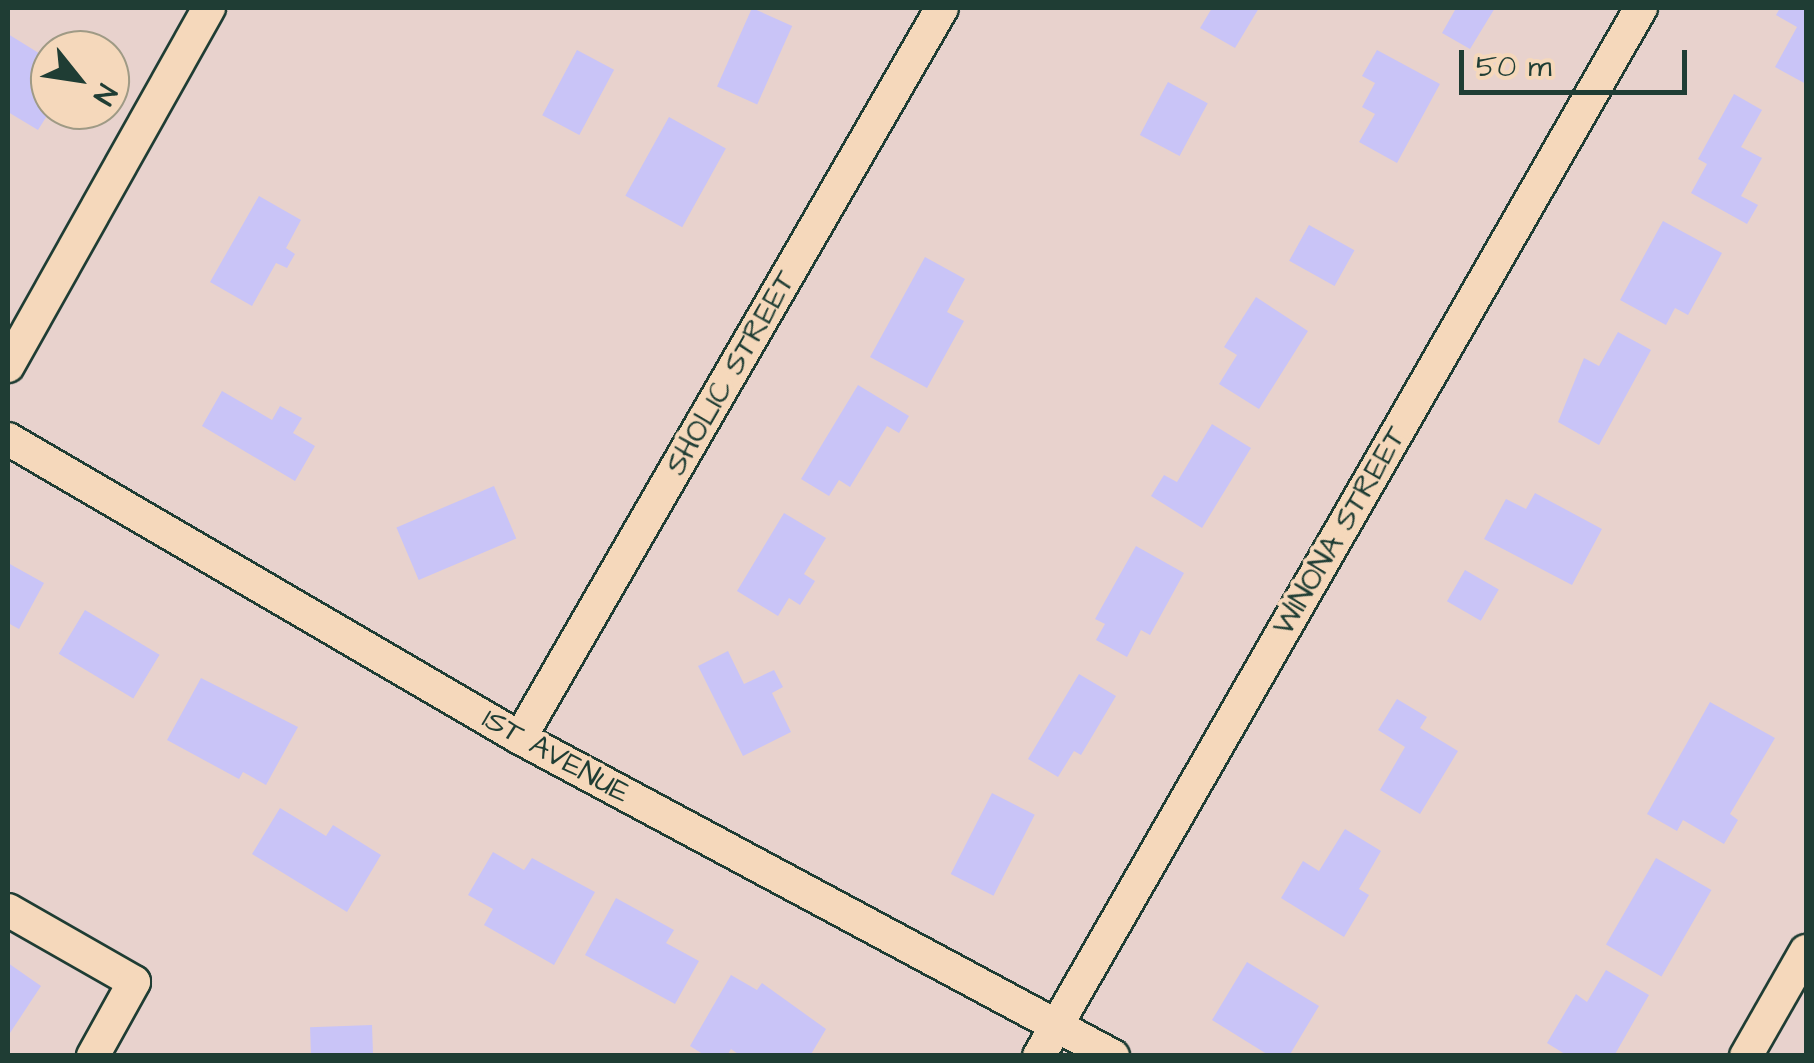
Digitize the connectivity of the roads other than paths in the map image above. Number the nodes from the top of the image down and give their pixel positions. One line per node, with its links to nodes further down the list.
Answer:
1 (208, 8): 4 (street)
2 (942, 8): 6 (street, SHOLIC STREET)
3 (1641, 8): 9 (street, WINONA STREET)
4 (8, 366)
5 (8, 439): 6 (street, 1ST AVENUE)
6 (520, 738): 9 (street, 1ST AVENUE)
7 (8, 910): 10 (street)
8 (1806, 951): 13 (street)
9 (1056, 1025): 11 (street, WINONA STREET); 12 (street, 1ST AVENUE)
10 (93, 1056)
11 (1039, 1056)
12 (1113, 1056)
13 (1746, 1056)

